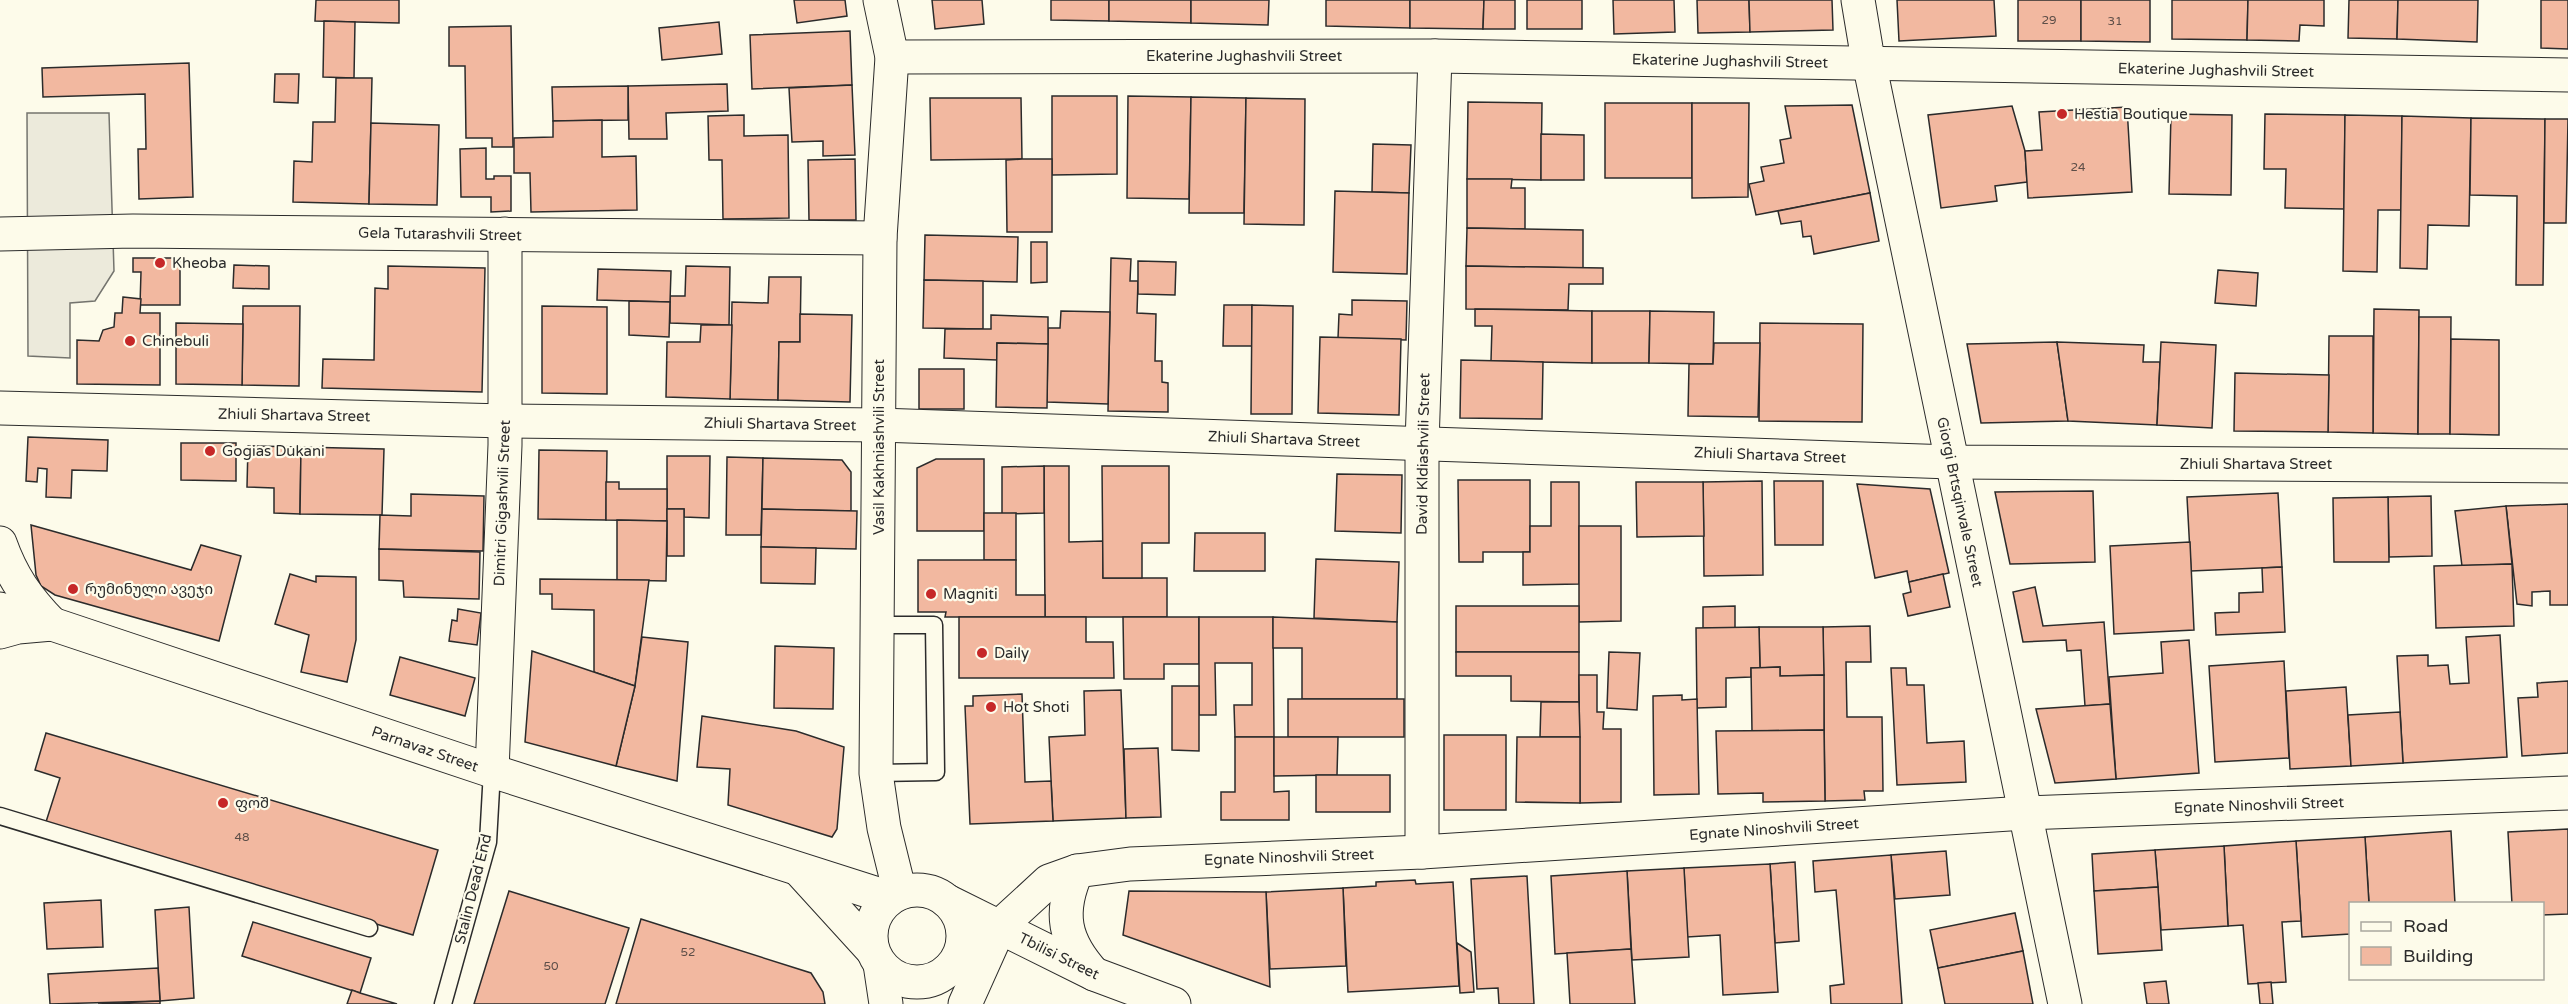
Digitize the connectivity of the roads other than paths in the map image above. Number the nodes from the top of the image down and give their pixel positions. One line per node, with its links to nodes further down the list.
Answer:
1 (880, 0): 4 (street, Vasil Kakhniashvili Street)
2 (1858, 0): 5 (street, Giorgi Brtsqinvale Street)
3 (1435, 56): 4 (street, Ekaterine Jughashvili Street); 5 (street, Ekaterine Jughashvili Street); 13 (street, David Kldiashvili Street)
4 (892, 57): 9 (street, Vasil Kakhniashvili Street)
5 (1869, 64): 6 (street, Ekaterine Jughashvili Street); 14 (street, Giorgi Brtsqinvale Street)
6 (2568, 75)
7 (0, 234): 8 (street, Gela Tutarashvili Street)
8 (505, 234): 9 (street, Gela Tutarashvili Street); 11 (street, Dimitri Gigashvili Street)
9 (880, 238): 12 (street, Vasil Kakhniashvili Street)
10 (0, 408): 11 (street, Zhiuli Shartava Street)
11 (504, 421): 12 (street, Zhiuli Shartava Street); 21 (street, Dimitri Gigashvili Street)
12 (879, 425): 13 (street, Zhiuli Shartava Street); 19 (street, Vasil Kakhniashvili Street)
13 (1422, 444): 14 (street, Zhiuli Shartava Street); 26 (street, David Kldiashvili Street)
14 (1951, 462): 15 (street, Zhiuli Shartava Street); 24 (street, Giorgi Brtsqinvale Street)
15 (2568, 466)
16 (0, 543): 18 (street, Parnavaz Street)
17 (0, 609): 18 (street, Parnavaz Street)
18 (52, 624): 20 (street); 21 (street, Parnavaz Street)
19 (878, 625): 22 (street, Vasil Kakhniashvili Street); 22 (lane)
20 (0, 632)
21 (492, 771): 27 (street, Parnavaz Street); 36 (lane, Stalin Dead End)
22 (876, 773): 29 (street, Vasil Kakhniashvili Street)
23 (2568, 794): 24 (street, Egnate Ninoshvili Street)
24 (2025, 813): 26 (street, Egnate Ninoshvili Street); 40 (street, Giorgi Brtsqinvale Street)
25 (0, 816): 32 (lane)
26 (1422, 852): 28 (street, Egnate Ninoshvili Street)
27 (800, 870): 29 (street, Parnavaz Street); 33 (street)
28 (1077, 871): 31 (street, Egnate Ninoshvili Street); 35 (street)
29 (895, 896): 30 (street); 33 (street)
30 (947, 901): 31 (street, Tbilisi Street); 34 (street)
31 (1000, 926): 34 (street, Egnate Ninoshvili Street); 35 (street, Tbilisi Street); 38 (street)
32 (369, 928)
33 (877, 957): 34 (street); 37 (street)
34 (947, 971)
35 (1094, 974): 39 (street, Tbilisi Street)
36 (442, 1004)
37 (886, 1004)
38 (965, 1004)
39 (1174, 1004)
40 (2065, 1004)

